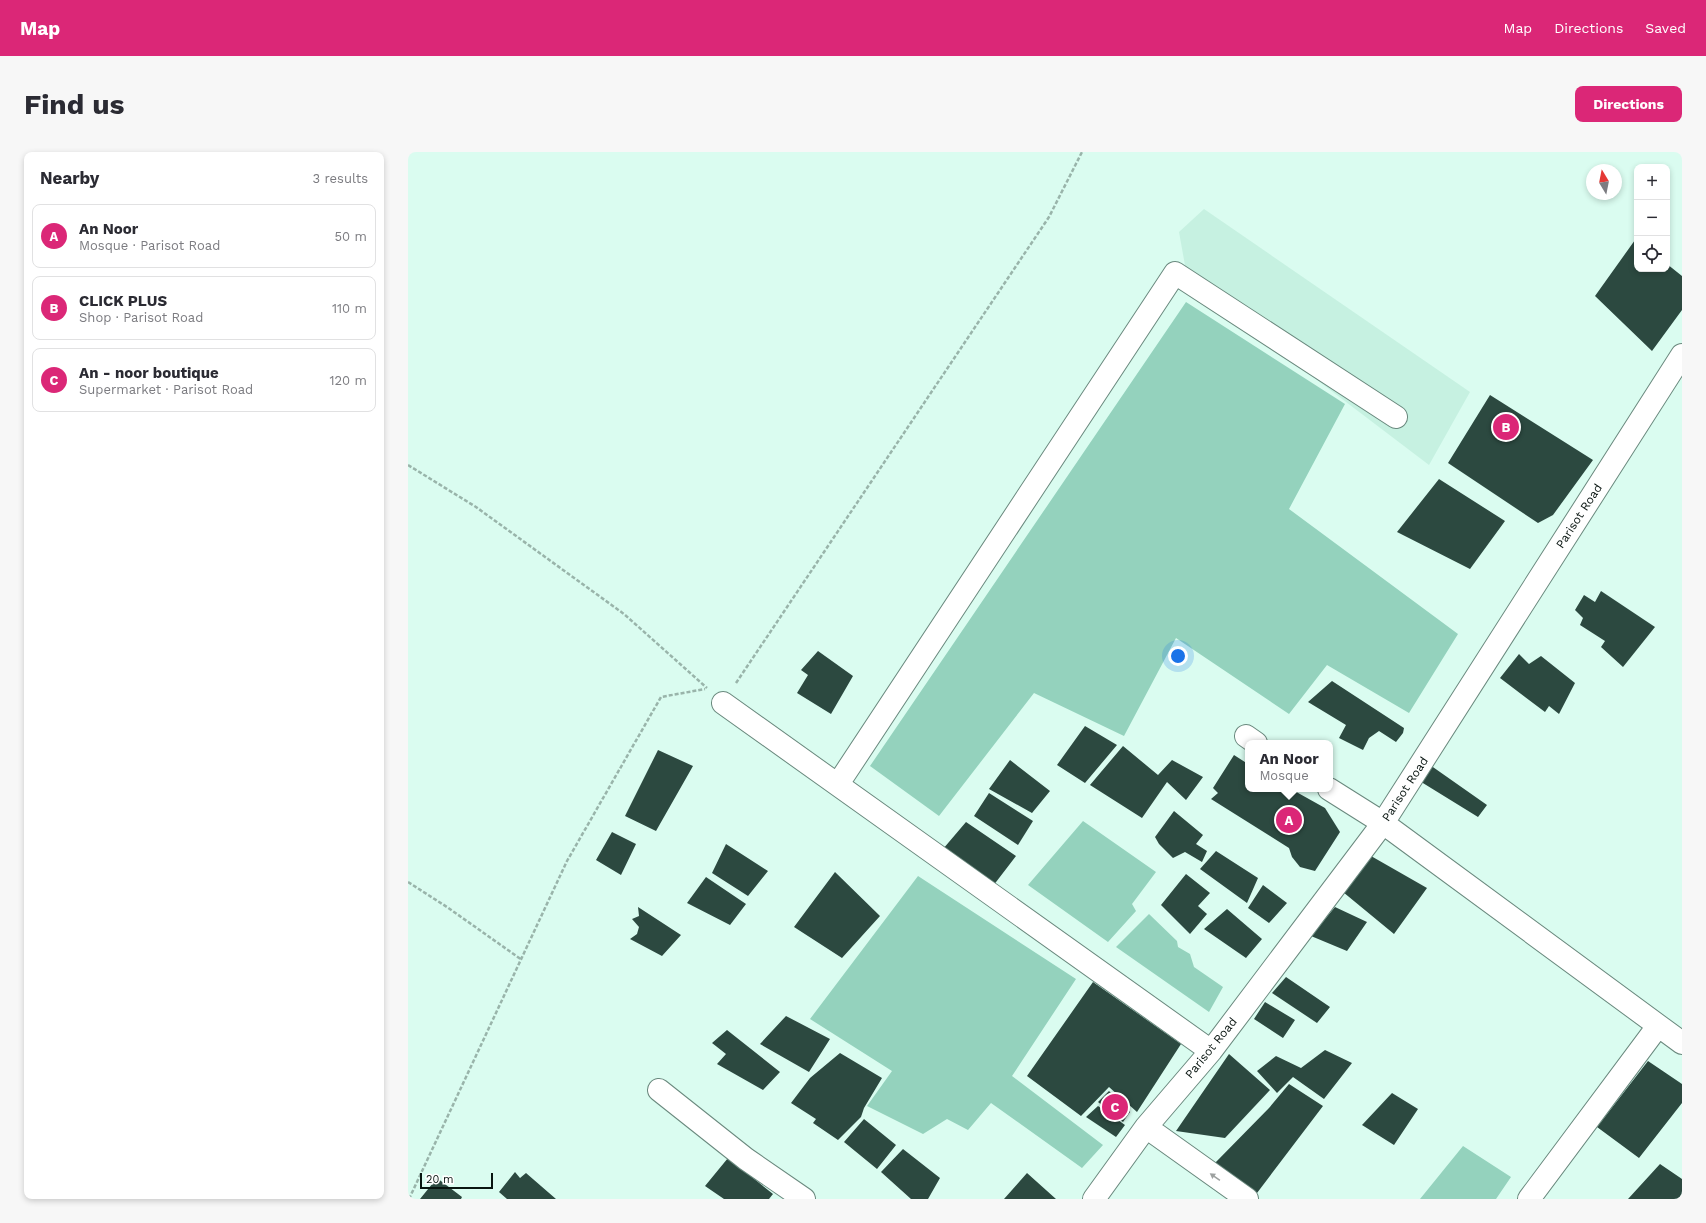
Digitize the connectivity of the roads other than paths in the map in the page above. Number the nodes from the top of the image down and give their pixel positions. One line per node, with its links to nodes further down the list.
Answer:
1 (1682, 355): 6 (street, Parisot Road)
2 (1396, 418): 4 (street)
3 (715, 695): 4 (street)
4 (838, 784): 9 (street)
5 (1333, 792): 6 (street)
6 (1383, 823): 7 (street); 9 (street, Parisot Road)
7 (1658, 1026): 8 (street); 15 (street)
8 (1682, 1043)
9 (1211, 1051): 11 (street, Parisot Road)
10 (659, 1090): 12 (street)
11 (1146, 1127): 13 (street, Parisot Road); 14 (street, one-way to 11)
12 (804, 1199)
13 (1094, 1199)
14 (1247, 1199)
15 (1529, 1199)

